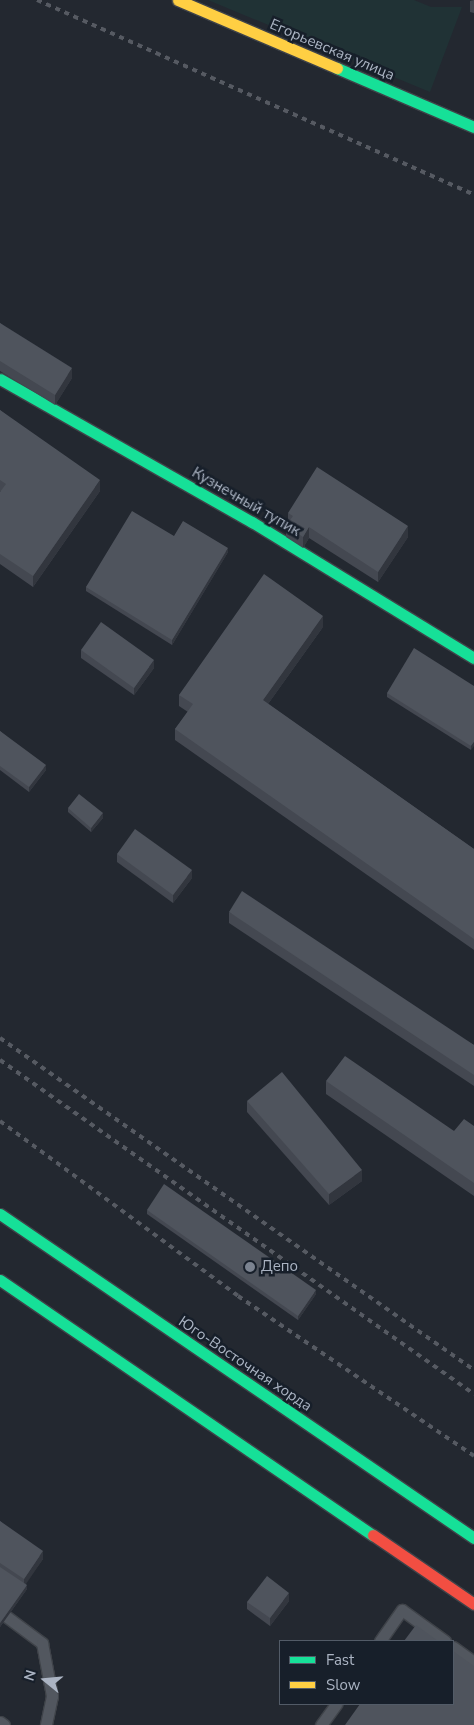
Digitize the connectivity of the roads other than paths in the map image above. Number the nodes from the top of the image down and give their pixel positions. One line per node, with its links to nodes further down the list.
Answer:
1 (178, 0): 2 (main road, Егорьевская улица)
2 (474, 128)
3 (0, 379): 4 (main road, Кузнечный тупик)
4 (474, 658)
5 (0, 1214): 7 (main road, Юго-Восточная хорда)
6 (0, 1280): 8 (main road)
7 (474, 1538)
8 (474, 1604)
9 (7, 1618): 17 (lane)
10 (381, 1640): 11 (lane)
11 (444, 1640)
12 (454, 1648): 13 (lane)
13 (474, 1662)
14 (335, 1705): 18 (lane)
15 (0, 1722): 16 (lane)
16 (4, 1725)
17 (46, 1725)
18 (321, 1725)

